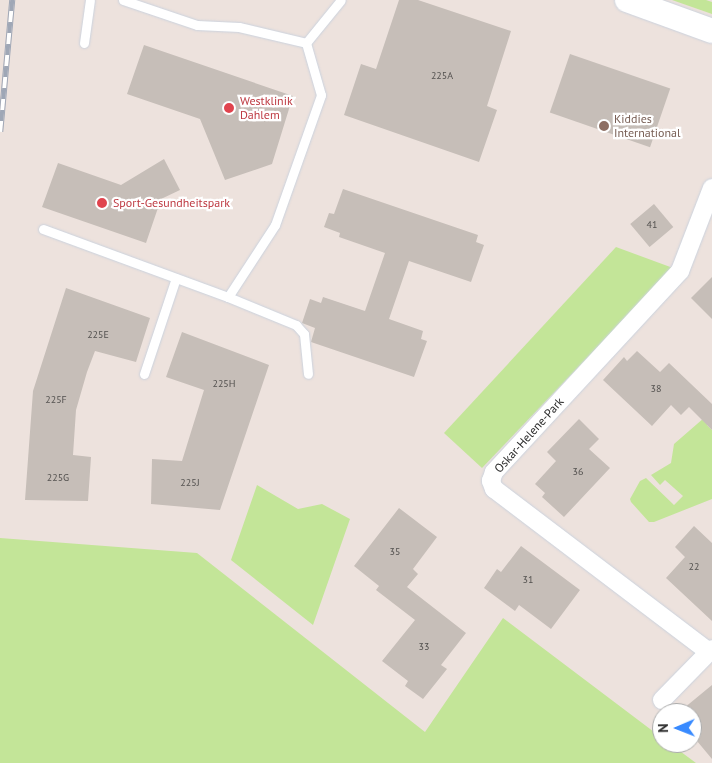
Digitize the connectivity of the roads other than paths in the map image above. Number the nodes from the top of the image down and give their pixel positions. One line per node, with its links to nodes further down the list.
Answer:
1 (90, 0): 6 (lane)
2 (123, 0): 7 (lane)
3 (341, 0): 7 (lane)
4 (627, 0): 5 (main road)
5 (712, 31)
6 (84, 43)
7 (306, 43): 11 (lane)
8 (712, 190): 14 (street, Oskar-Helene-Park)
9 (42, 229): 10 (lane)
10 (176, 278): 11 (lane); 12 (lane)
11 (228, 297): 13 (lane)
12 (144, 374)
13 (308, 374)
14 (711, 651): 15 (street, Oskar-Helene-Park)
15 (662, 700)

